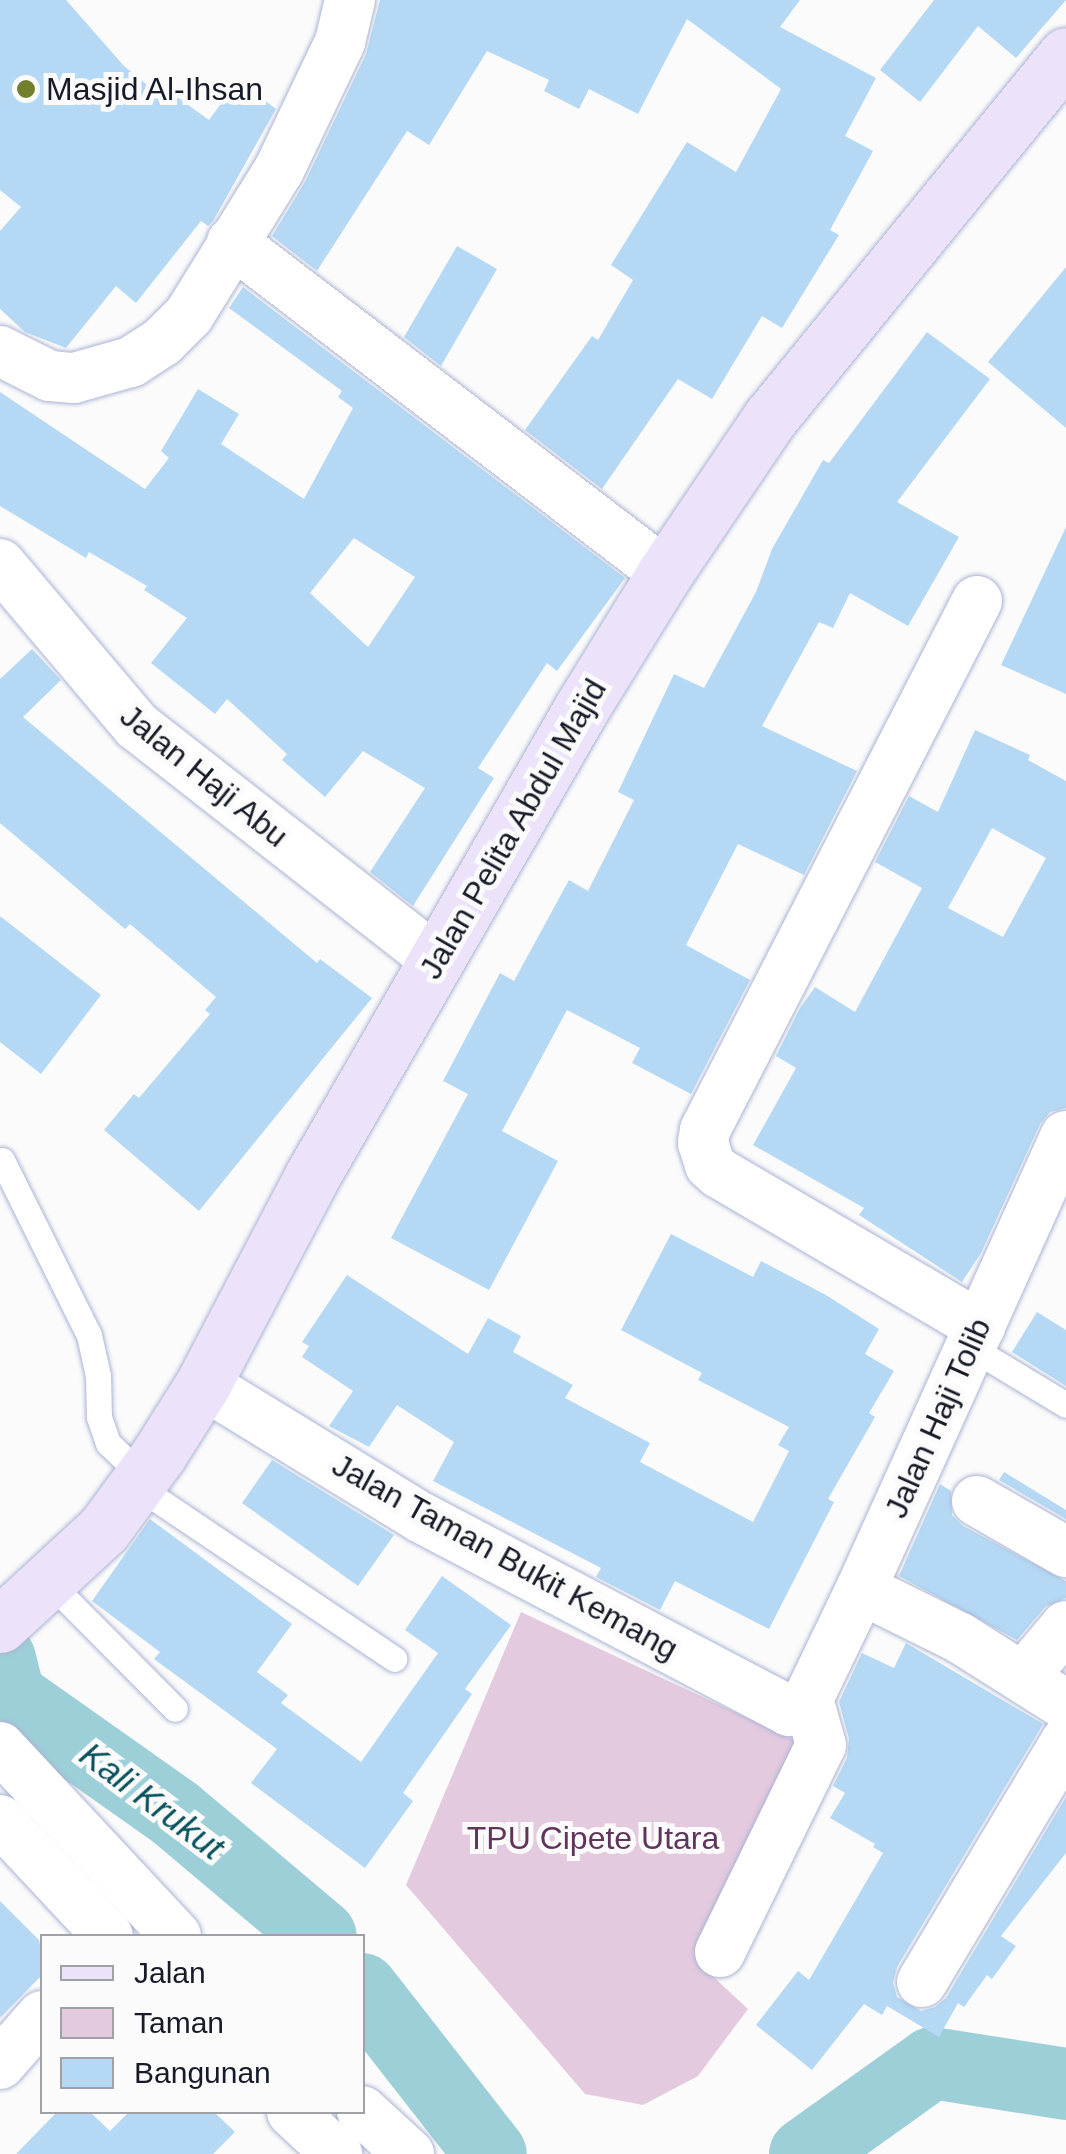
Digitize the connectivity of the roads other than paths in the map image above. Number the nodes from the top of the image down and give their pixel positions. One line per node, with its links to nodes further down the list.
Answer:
1 (350, 0): 3 (street)
2 (1066, 55): 6 (street, Jalan Pelita Abdul Majid)
3 (232, 242): 4 (street); 6 (street)
4 (0, 351)
5 (0, 564): 8 (street, Jalan Haji Abu)
6 (665, 573): 8 (street, Jalan Pelita Abdul Majid)
7 (976, 601): 11 (street)
8 (436, 960): 12 (street, Jalan Pelita Abdul Majid)
9 (1066, 1136): 11 (street, Jalan Haji Tolib)
10 (2, 1160): 14 (lane)
11 (975, 1337): 13 (lane); 17 (street, Jalan Haji Tolib)
12 (204, 1384): 14 (street, Jalan Pelita Abdul Majid); 22 (street, Jalan Taman Bukit Kemang)
13 (1066, 1405)
14 (140, 1482): 18 (street, Jalan Pelita Abdul Majid); 20 (lane)
15 (977, 1501): 16 (street)
16 (1066, 1552)
17 (861, 1589): 21 (street); 22 (street, Jalan Haji Tolib)
18 (28, 1600): 24 (lane)
19 (1066, 1626): 21 (street)
20 (394, 1658)
21 (1024, 1676): 23 (street)
22 (808, 1699): 29 (street)
23 (1066, 1705)
24 (176, 1708)
25 (1066, 1741): 30 (street)
26 (0, 1747): 28 (street)
27 (0, 1820): 28 (street)
28 (135, 1929)
29 (720, 1952)
30 (922, 1982)
31 (40, 2018): 32 (street)
32 (0, 2064)
33 (365, 2113): 36 (street)
34 (294, 2114): 35 (street)
35 (337, 2154)
36 (409, 2154)

